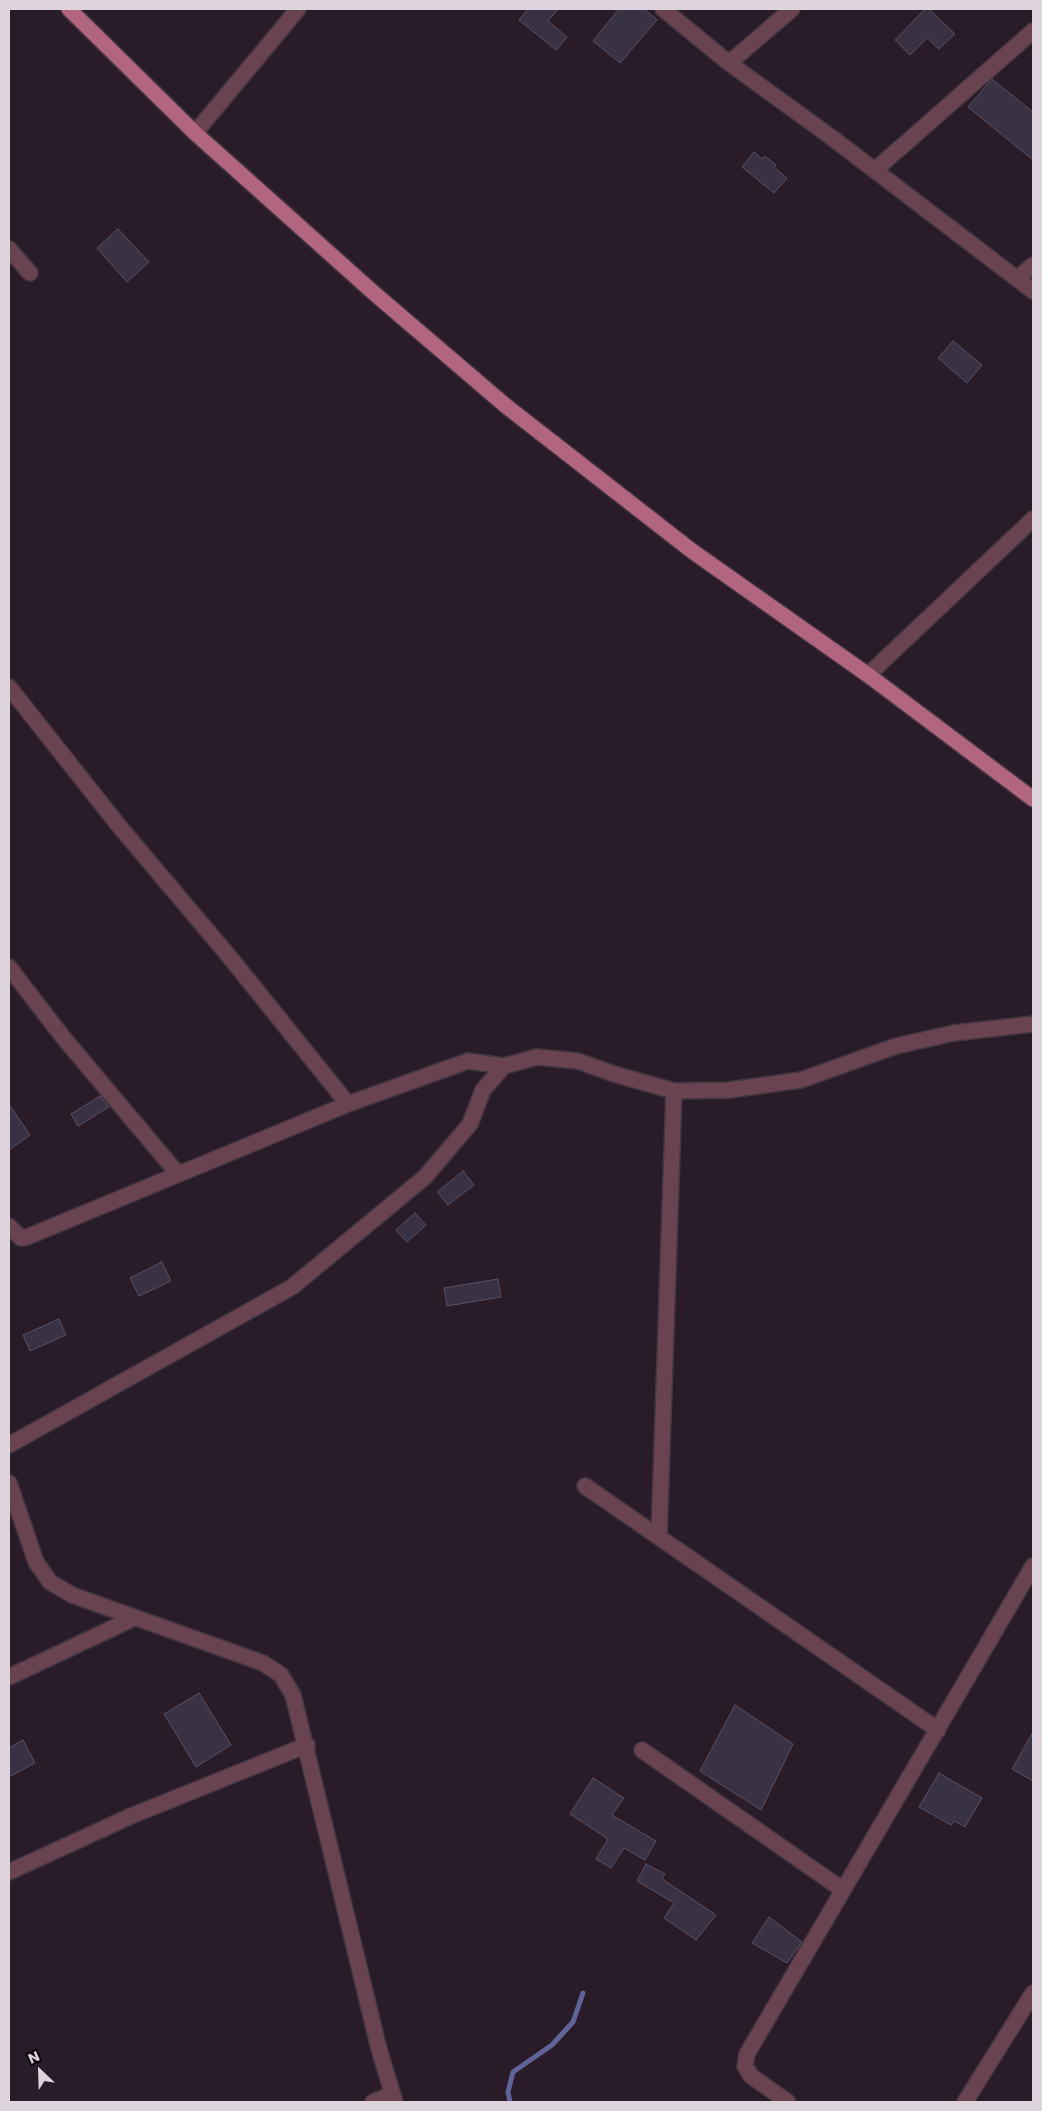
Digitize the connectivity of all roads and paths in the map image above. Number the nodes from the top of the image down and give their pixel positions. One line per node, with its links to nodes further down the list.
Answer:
1 (69, 9): 7 (main road)
2 (298, 9): 7 (street)
3 (663, 9): 6 (street)
4 (792, 9): 6 (street)
5 (1033, 30): 8 (street)
6 (730, 63): 8 (street)
7 (195, 133): 15 (main road)
8 (875, 170): 12 (street)
9 (9, 249): 11 (street)
10 (1033, 265): 12 (street)
11 (30, 273)
12 (1017, 279): 13 (street)
13 (1033, 292)
14 (1033, 519): 15 (street)
15 (868, 676): 17 (main road)
16 (9, 687): 22 (street)
17 (1033, 799)
18 (9, 967): 23 (street)
19 (1033, 1024): 21 (street)
20 (504, 1066): 21 (street); 22 (street); 25 (street)
21 (674, 1091): 28 (street)
22 (348, 1104): 23 (street)
23 (178, 1174): 24 (street)
24 (9, 1226)
25 (9, 1445)
26 (9, 1483): 30 (street)
27 (585, 1486): 28 (street)
28 (659, 1538): 32 (street)
29 (1033, 1566): 32 (street)
30 (134, 1618): 31 (street); 33 (street)
31 (9, 1677)
32 (938, 1730): 36 (street)
33 (307, 1745): 35 (street); 38 (street)
34 (642, 1750): 36 (street)
35 (9, 1872)
36 (843, 1890): 40 (street)
37 (1033, 1993): 41 (street)
38 (393, 2098): 39 (street)
39 (373, 2102)
40 (788, 2102)
41 (965, 2102)

